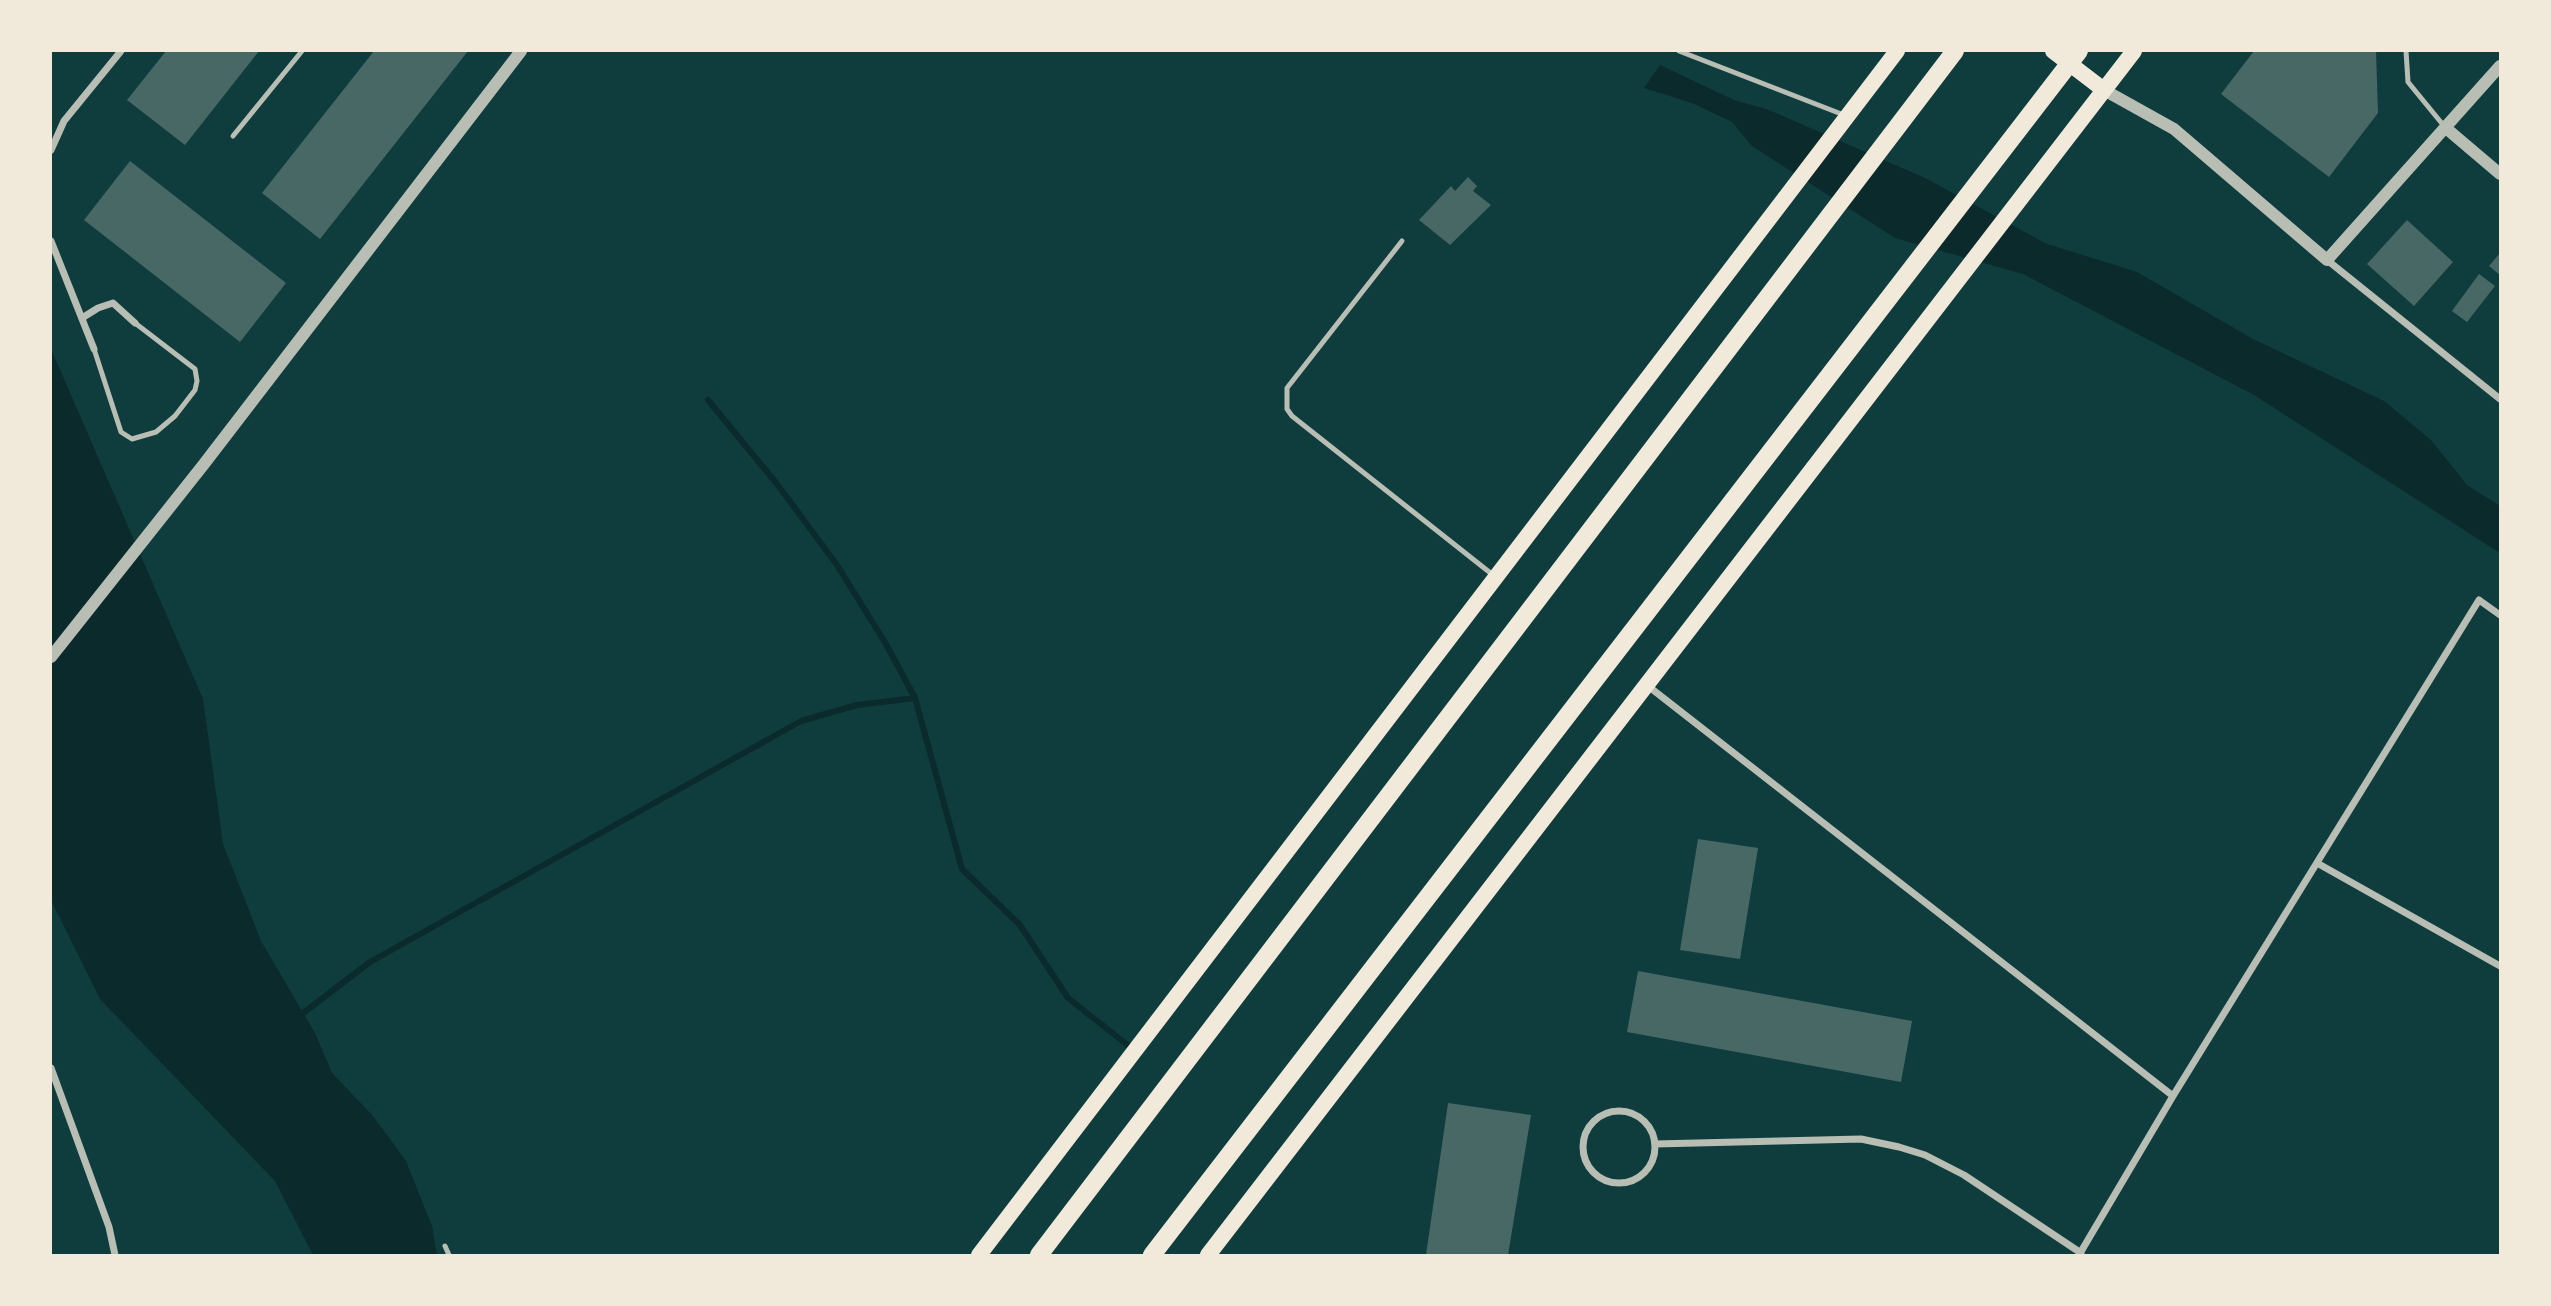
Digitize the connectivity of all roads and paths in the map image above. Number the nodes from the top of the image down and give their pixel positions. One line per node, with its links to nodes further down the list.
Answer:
1 (121, 51): 16 (street)
2 (302, 51): 15 (lane)
3 (521, 51): 27 (street)
4 (1679, 51): 13 (lane)
5 (1897, 51): 13 (main road)
6 (1955, 51): 40 (highway)
7 (2053, 51): 10 (main road)
8 (2134, 51): 12 (main road)
9 (2406, 51): 14 (lane)
10 (2074, 57): 12 (main road); 41 (highway)
11 (2500, 66): 14 (street)
12 (2104, 90): 20 (street); 28 (main road)
13 (1847, 117): 25 (main road)
14 (2447, 129): 17 (street); 20 (street)
15 (233, 136)
16 (51, 150)
17 (2500, 174)
18 (51, 241): 21 (street)
19 (1402, 241): 25 (lane)
20 (2327, 260): 24 (street)
21 (82, 318): 22 (street); 23 (street)
22 (135, 323): 23 (lane)
23 (94, 349)
24 (2500, 399)
25 (1496, 577): 39 (main road)
26 (2500, 615): 29 (street)
27 (51, 657)
28 (1648, 686): 33 (street); 42 (main road)
29 (2317, 863): 30 (street); 33 (street)
30 (2500, 966)
31 (51, 1068): 32 (street)
32 (53, 1080): 37 (street)
33 (2174, 1096): 36 (street)
34 (1656, 1144): 34 (street); 36 (street)
35 (445, 1247): 38 (lane)
36 (2080, 1254)
37 (115, 1255)
38 (449, 1255)
39 (979, 1255)
40 (1039, 1255)
41 (1152, 1255)
42 (1208, 1255)

